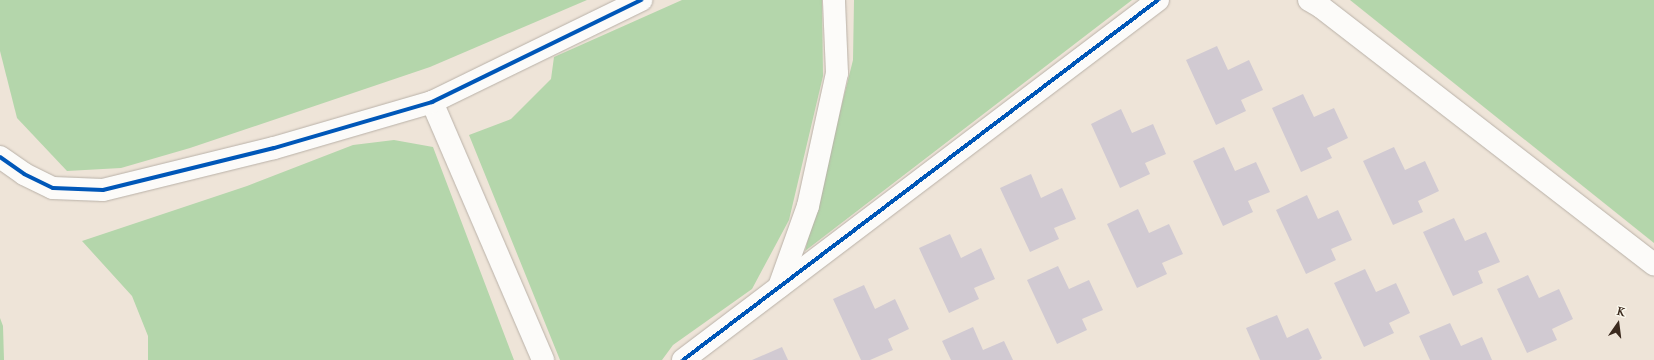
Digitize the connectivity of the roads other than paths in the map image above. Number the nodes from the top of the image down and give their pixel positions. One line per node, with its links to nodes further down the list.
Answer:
1 (641, 0): 5 (street)
2 (834, 0): 8 (street)
3 (1158, 0): 8 (street)
4 (1309, 0): 7 (street)
5 (432, 102): 6 (street); 9 (street)
6 (0, 157)
7 (1654, 264)
8 (779, 287): 10 (street)
9 (543, 360)
10 (683, 360)

